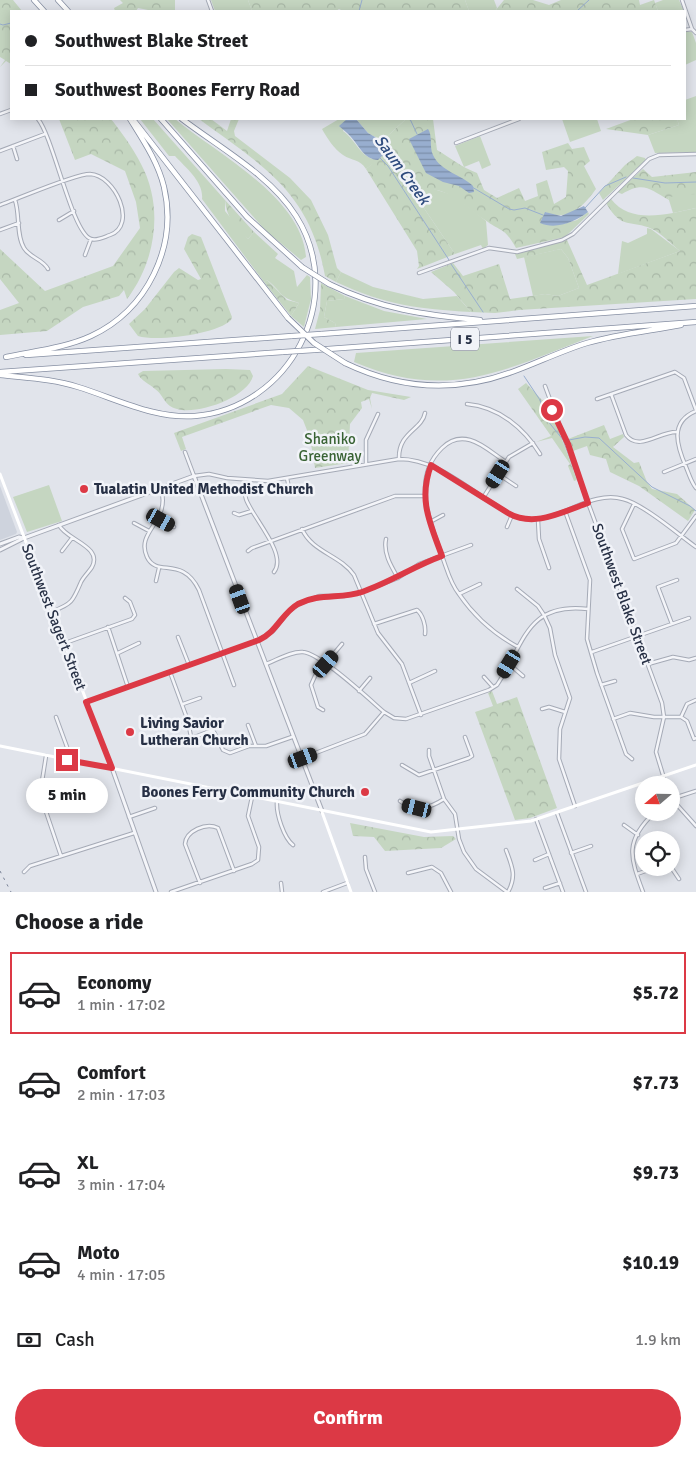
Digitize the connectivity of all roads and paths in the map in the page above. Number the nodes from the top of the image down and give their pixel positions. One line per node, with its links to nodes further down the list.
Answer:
1 (34, 0): 3 (highway)
2 (58, 0): 4 (highway)
3 (43, 10)
4 (68, 10)
5 (686, 12): 6 (street)
6 (692, 29): 7 (street); 8 (street)
7 (686, 30)
8 (696, 34)
9 (39, 120): 15 (street)
10 (132, 120): 34 (highway, bridge)
11 (132, 120): 36 (highway)
12 (162, 120): 33 (highway, bridge)
13 (183, 120): 37 (highway)
14 (516, 120): 16 (street)
15 (46, 134): 17 (street); 21 (street)
16 (456, 143)
17 (13, 146): 18 (street); 20 (street)
18 (0, 151)
19 (696, 154): 31 (street)
20 (17, 159)
21 (64, 182): 22 (street); 24 (street); 28 (street)
22 (16, 200): 23 (street); 26 (street)
23 (0, 205)
24 (74, 211): 25 (street); 28 (street)
25 (59, 220)
26 (19, 223): 27 (street); 30 (street)
27 (0, 230)
28 (91, 239): 29 (street)
29 (85, 254)
30 (48, 269)
31 (418, 273)
32 (696, 306): 33 (highway, I 5)
33 (493, 322): 36 (highway, I 5, bridge)
34 (696, 322): 37 (highway, I 5, bridge)
35 (0, 357): 36 (highway, I 5)
36 (6, 357)
37 (0, 374)
38 (545, 386): 67 (street, Southwest Blake Street)
39 (611, 394): 40 (street); 42 (street); 45 (street)
40 (597, 399)
41 (467, 404): 46 (street)
42 (696, 410): 45 (street)
43 (425, 413): 49 (street)
44 (378, 414): 53 (street)
45 (677, 432): 52 (street)
46 (533, 443): 48 (street); 51 (street)
47 (185, 452): 58 (street)
48 (540, 454)
49 (399, 459): 53 (street); 54 (street)
50 (696, 459): 52 (street)
51 (506, 462): 54 (street); 57 (street)
52 (684, 463): 55 (street); 62 (street)
53 (366, 464): 59 (street)
54 (431, 465): 65 (street); 66 (street)
55 (664, 472)
56 (0, 474): 85 (main road, Southwest Sagert Street)
57 (498, 474): 61 (street); 66 (street)
58 (194, 476): 60 (street); 63 (street); 117 (street)
59 (287, 478): 60 (street); 64 (street)
60 (246, 480): 69 (street)
61 (516, 486)
62 (696, 488)
63 (161, 489): 75 (street); 79 (street)
64 (290, 493)
65 (425, 496): 77 (street); 82 (street)
66 (483, 498): 73 (street)
67 (588, 503): 68 (street); 70 (street); 116 (street, Southwest Blake Street)
68 (634, 504): 84 (street); 84 (street)
69 (252, 511): 71 (street); 88 (street)
70 (565, 511): 76 (street); 107 (street)
71 (234, 513)
72 (443, 515): 77 (street)
73 (512, 516): 76 (street); 81 (street)
74 (696, 516): 84 (street)
75 (159, 519): 80 (street); 83 (street)
76 (538, 520): 97 (street)
77 (430, 522): 95 (street)
78 (134, 523): 83 (street)
79 (60, 525): 85 (street); 86 (street)
80 (174, 527)
81 (507, 527)
82 (302, 529): 88 (street); 104 (street)
83 (149, 531): 96 (street)
84 (682, 537): 91 (street)
85 (24, 538): 89 (street); 92 (street); 108 (main road, Southwest Sagert Street)
86 (72, 538): 94 (street); 108 (street)
87 (386, 539): 99 (street)
88 (270, 541): 93 (street); 98 (street)
89 (0, 544)
90 (471, 545): 95 (street)
91 (696, 547)
92 (0, 550)
93 (248, 551)
94 (62, 552)
95 (442, 556): 99 (street); 105 (street)
96 (159, 568): 101 (street); 122 (street)
97 (549, 568)
98 (274, 572)
99 (398, 578): 104 (street)
100 (677, 580): 112 (street)
101 (156, 581)
102 (480, 584): 105 (street)
103 (518, 589): 109 (street)
104 (362, 592): 111 (street); 117 (street)
105 (458, 594): 121 (street)
106 (125, 598): 113 (street)
107 (588, 609): 109 (street); 123 (street)
108 (51, 612): 118 (main road, Southwest Sagert Street)
109 (544, 614): 121 (street); 150 (street)
110 (689, 618): 112 (street)
111 (374, 624): 114 (street); 137 (street)
112 (672, 624): 116 (street)
113 (108, 627): 118 (street); 124 (street)
114 (425, 634)
115 (178, 637): 130 (street)
116 (638, 637): 123 (street); 129 (street, Southwest Blake Street)
117 (256, 642): 122 (street); 126 (street)
118 (63, 643): 145 (main road, Southwest Sagert Street)
119 (139, 643): 124 (street)
120 (342, 644): 127 (street)
121 (518, 648): 128 (street)
122 (223, 652): 130 (street); 138 (street)
123 (592, 652): 139 (street)
124 (118, 653): 140 (street)
125 (696, 658): 129 (street)
126 (264, 664): 127 (street); 157 (street)
127 (326, 664): 142 (street); 148 (street)
128 (509, 664): 133 (street); 141 (street)
129 (648, 664): 152 (street, Southwest Blake Street)
130 (188, 665): 132 (street)
131 (435, 671): 137 (street)
132 (170, 672): 140 (street); 146 (street)
133 (523, 676)
134 (484, 677): 141 (street)
135 (370, 678): 142 (street)
136 (615, 681): 139 (street)
137 (409, 683): 151 (street)
138 (234, 685)
139 (601, 685): 155 (street)
140 (128, 687): 145 (street)
141 (493, 687): 151 (street)
142 (360, 691): 149 (street)
143 (200, 698): 146 (street)
144 (696, 700): 153 (street)
145 (86, 702): 171 (main road, Southwest Sagert Street)
146 (182, 704): 159 (street)
147 (542, 709): 150 (street)
148 (323, 710)
149 (384, 712): 151 (street); 166 (street)
150 (565, 712): 181 (street)
151 (421, 715)
152 (664, 716): 153 (street); 155 (street); 173 (street, Southwest Blake Street)
153 (681, 716): 160 (street)
154 (56, 717): 168 (street)
155 (614, 719): 167 (street)
156 (248, 725): 163 (street)
157 (292, 737): 163 (street); 166 (street)
158 (465, 737): 172 (street)
159 (191, 738): 161 (street); 163 (street)
160 (696, 738)
161 (180, 742)
162 (0, 746): 165 (main road)
163 (256, 746)
164 (429, 750): 172 (street)
165 (46, 756): 168 (main road); 199 (street)
166 (300, 759): 184 (street)
167 (632, 759)
168 (67, 760): 171 (main road)
169 (402, 765): 172 (street)
170 (696, 765): 173 (main road)
171 (112, 768): 177 (main road); 186 (street, Southwest Sagert Street)
172 (434, 771): 178 (street)
173 (664, 776)
174 (635, 786): 181 (main road)
175 (696, 791): 176 (street)
176 (680, 796)
177 (252, 797): 180 (main road); 203 (street)
178 (444, 800): 179 (street); 190 (street)
179 (400, 801)
180 (277, 802): 184 (main road); 194 (street)
181 (575, 806): 185 (main road)
182 (155, 808): 186 (street)
183 (680, 809): 189 (street)
184 (322, 812): 190 (main road); 211 (main road)
185 (556, 813): 187 (main road); 197 (street)
186 (128, 817): 192 (street, Southwest Sagert Street)
187 (536, 820): 190 (main road); 198 (street)
188 (624, 826): 191 (street)
189 (696, 826)
190 (457, 830): 221 (street)
191 (635, 832)
192 (134, 833): 199 (street); 214 (street, Southwest Sagert Street)
193 (635, 844): 202 (street)
194 (293, 845)
195 (591, 846): 197 (street)
196 (506, 850): 221 (street)
197 (571, 853): 223 (street)
198 (549, 854): 201 (street); 212 (street)
199 (61, 856): 204 (street)
200 (365, 857): 219 (street)
201 (535, 860)
202 (635, 866)
203 (234, 871): 209 (street); 209 (street)
204 (24, 872)
205 (408, 873): 220 (street)
206 (638, 876): 224 (street)
207 (678, 876): 208 (street)
208 (680, 879)
209 (200, 883): 215 (street)
210 (281, 883): 216 (street)
211 (348, 883): 217 (street); 218 (main road)
212 (560, 883): 213 (street); 222 (street)
213 (545, 888)
214 (156, 892)
215 (171, 892)
216 (282, 892)
217 (324, 892)
218 (351, 892)
219 (375, 892)
220 (452, 892)
221 (508, 892)
222 (563, 892)
223 (586, 892)
224 (644, 892)

